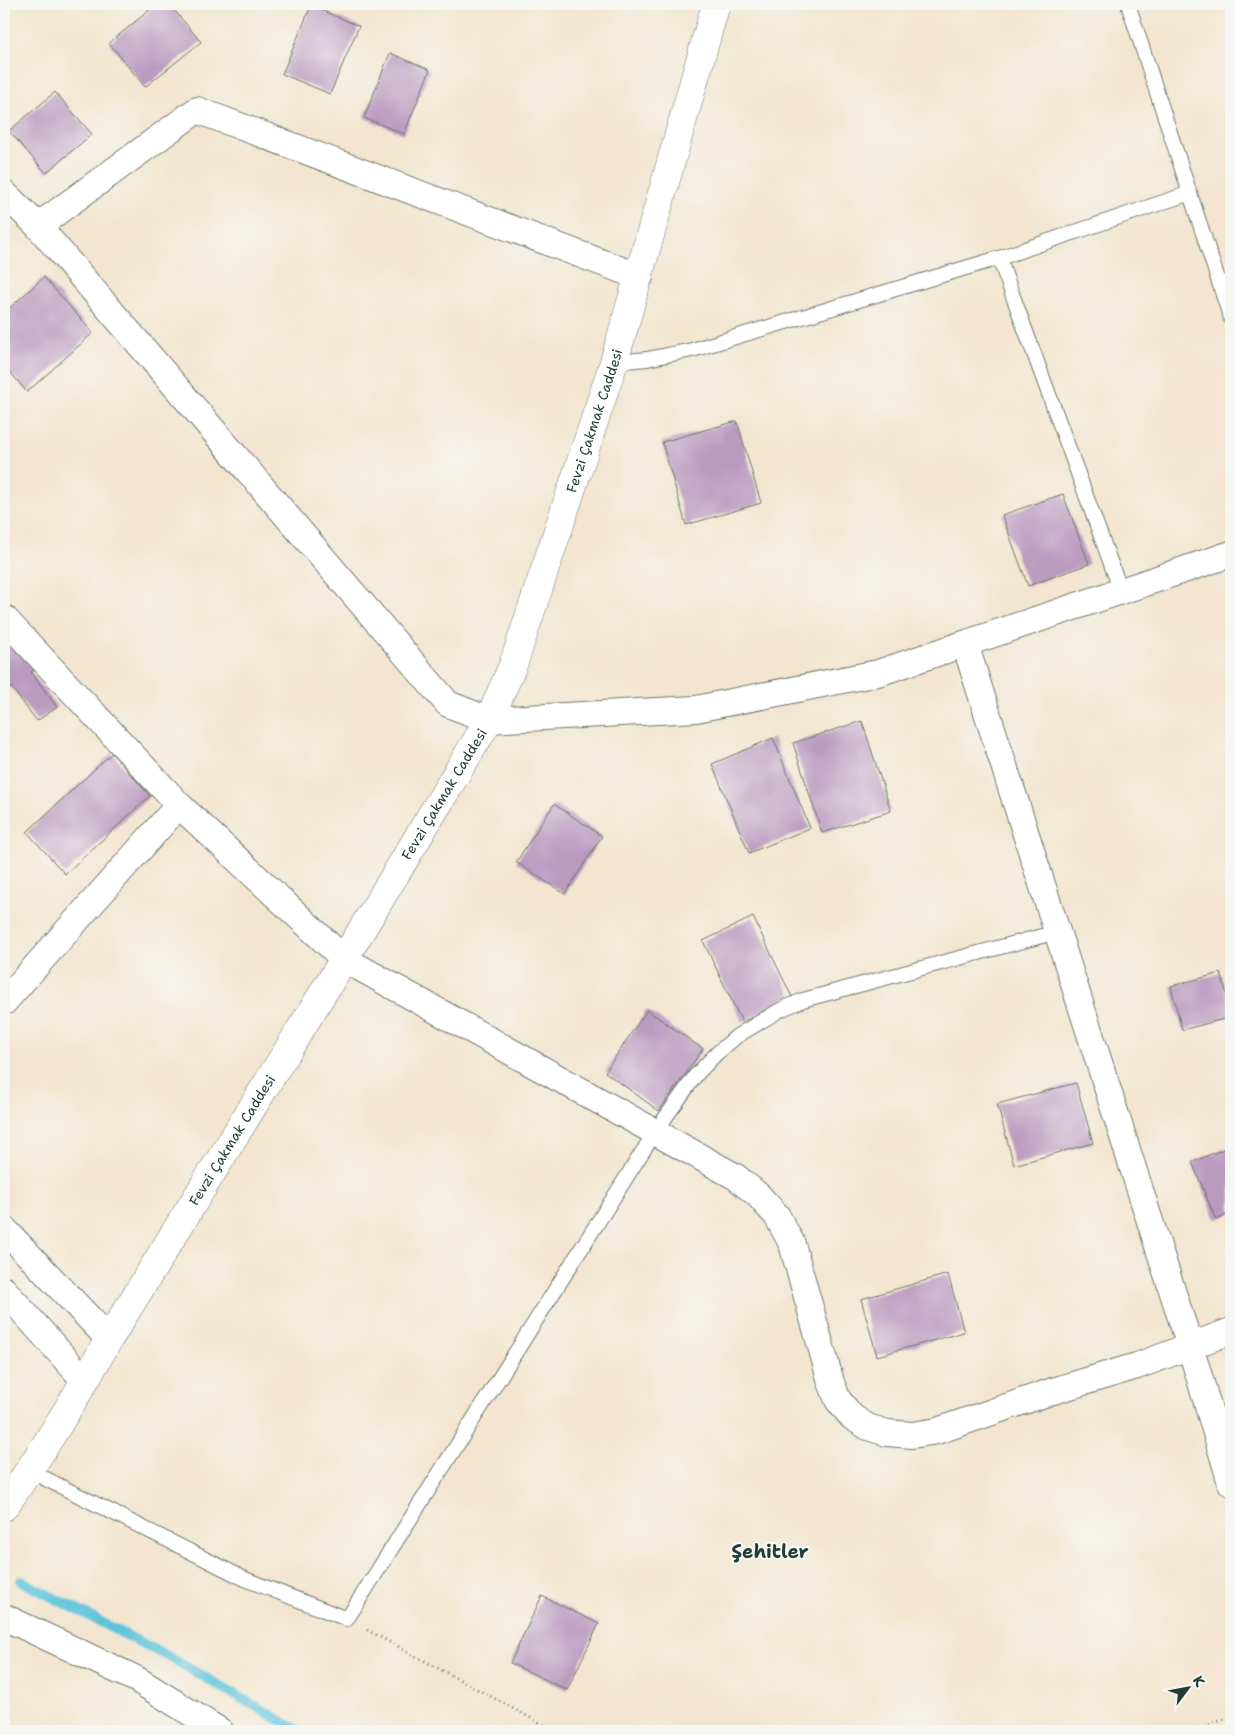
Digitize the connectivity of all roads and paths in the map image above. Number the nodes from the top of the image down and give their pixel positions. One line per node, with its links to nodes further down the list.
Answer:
1 (716, 4): 7 (street, Fevzi Çakmak Caddesi)
2 (1128, 4): 3 (lane)
3 (1190, 193): 6 (lane); 8 (lane)
4 (8, 205): 5 (street)
5 (38, 226): 7 (street); 14 (street)
6 (999, 258): 9 (lane); 11 (lane)
7 (640, 277): 9 (street, Fevzi Çakmak Caddesi)
8 (1231, 319)
9 (614, 362): 14 (street, Fevzi Çakmak Caddesi)
10 (1231, 554): 11 (street)
11 (1121, 591): 13 (street)
12 (4, 618): 15 (street)
13 (964, 644): 14 (street); 16 (street)
14 (489, 720): 17 (street, Fevzi Çakmak Caddesi)
15 (179, 805): 17 (street); 18 (street)
16 (1057, 932): 19 (lane); 24 (street)
17 (344, 959): 19 (street); 23 (street, Fevzi Çakmak Caddesi)
18 (4, 1002)
19 (655, 1132): 24 (street); 30 (lane)
20 (4, 1229): 23 (street)
21 (4, 1290): 25 (street)
22 (1231, 1331): 24 (street)
23 (109, 1339): 25 (street, Fevzi Çakmak Caddesi)
24 (1190, 1346): 27 (street)
25 (85, 1381): 26 (street, Fevzi Çakmak Caddesi)
26 (30, 1471): 28 (street, Fevzi Çakmak Caddesi); 30 (lane)
27 (1231, 1483)
28 (4, 1507)
29 (4, 1617): 32 (street)
30 (347, 1619): 33 (path)
31 (1231, 1717): 34 (path)
32 (220, 1731)
33 (555, 1731)
34 (1190, 1731)

